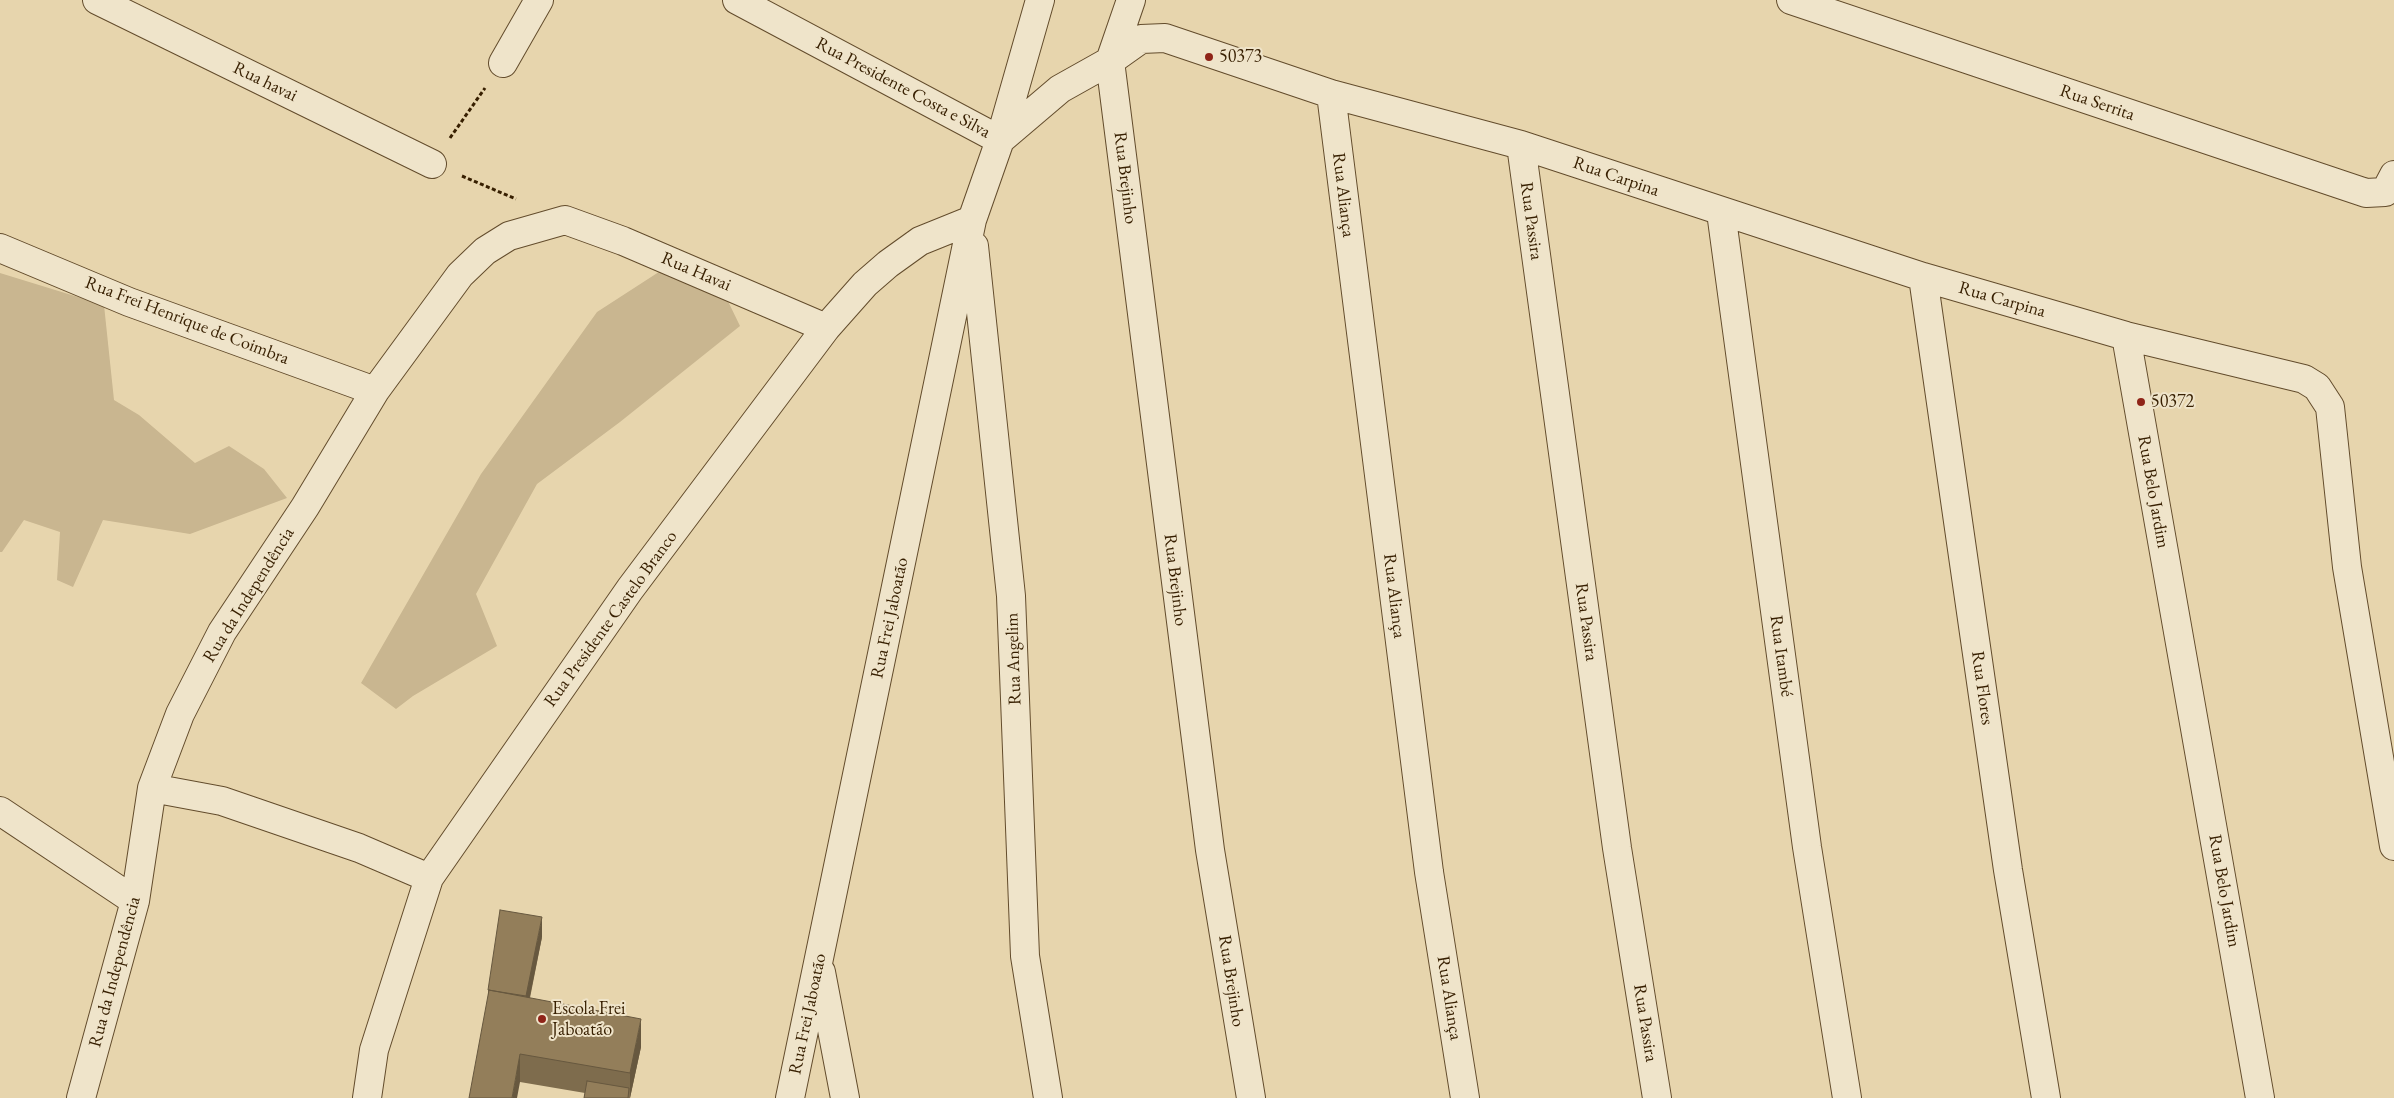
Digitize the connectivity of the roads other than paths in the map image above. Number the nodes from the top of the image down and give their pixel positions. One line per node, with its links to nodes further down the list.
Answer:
1 (97, 0): 12 (street, Rua havai)
2 (539, 0): 8 (street)
3 (737, 0): 10 (street, Rua Presidente Costa e Silva)
4 (1040, 0): 10 (street, Rua Frei Jaboatão)
5 (1131, 0): 7 (street)
6 (1791, 0): 13 (street, Rua Serrita)
7 (1110, 61): 9 (street, Rua Carpina); 10 (street, Rua Presidente Costa e Silva); 33 (street, Rua Brejinho)
8 (503, 63)
9 (1330, 94): 11 (street, Rua Carpina); 34 (street, Rua Aliança)
10 (1000, 140): 16 (street, Rua Frei Jaboatão)
11 (1521, 145): 14 (street, Rua Carpina); 35 (street, Rua Passira)
12 (432, 164)
13 (2394, 175)
14 (1721, 212): 18 (street, Rua Carpina); 36 (street, Rua Itambé)
15 (565, 220): 19 (street, Rua Havai); 21 (street, Rua da Independência)
16 (972, 220): 19 (street, Rua Presidente Castelo Branco); 27 (street, Rua Frei Jaboatão); 32 (street, Rua Angelim)
17 (0, 248): 21 (street, Rua Frei Henrique de Coimbra)
18 (1923, 276): 20 (street, Rua Carpina); 37 (street, Rua Flores)
19 (826, 328): 25 (street, Rua Presidente Castelo Branco)
20 (2126, 336): 24 (street); 38 (street, Rua Belo Jardim)
21 (375, 391): 22 (street, Rua da Independência)
22 (152, 788): 25 (street); 26 (street, Rua da Independência)
23 (0, 811): 26 (street)
24 (2394, 846)
25 (429, 878): 29 (street, Rua Presidente Castelo Branco)
26 (135, 901): 28 (street, Rua da Independência)
27 (819, 960): 30 (street, Rua Frei Jaboatão); 31 (street)
28 (81, 1098)
29 (367, 1098)
30 (790, 1098)
31 (845, 1098)
32 (1048, 1098)
33 (1251, 1098)
34 (1465, 1098)
35 (1657, 1098)
36 (1847, 1098)
37 (2046, 1098)
38 (2260, 1098)

